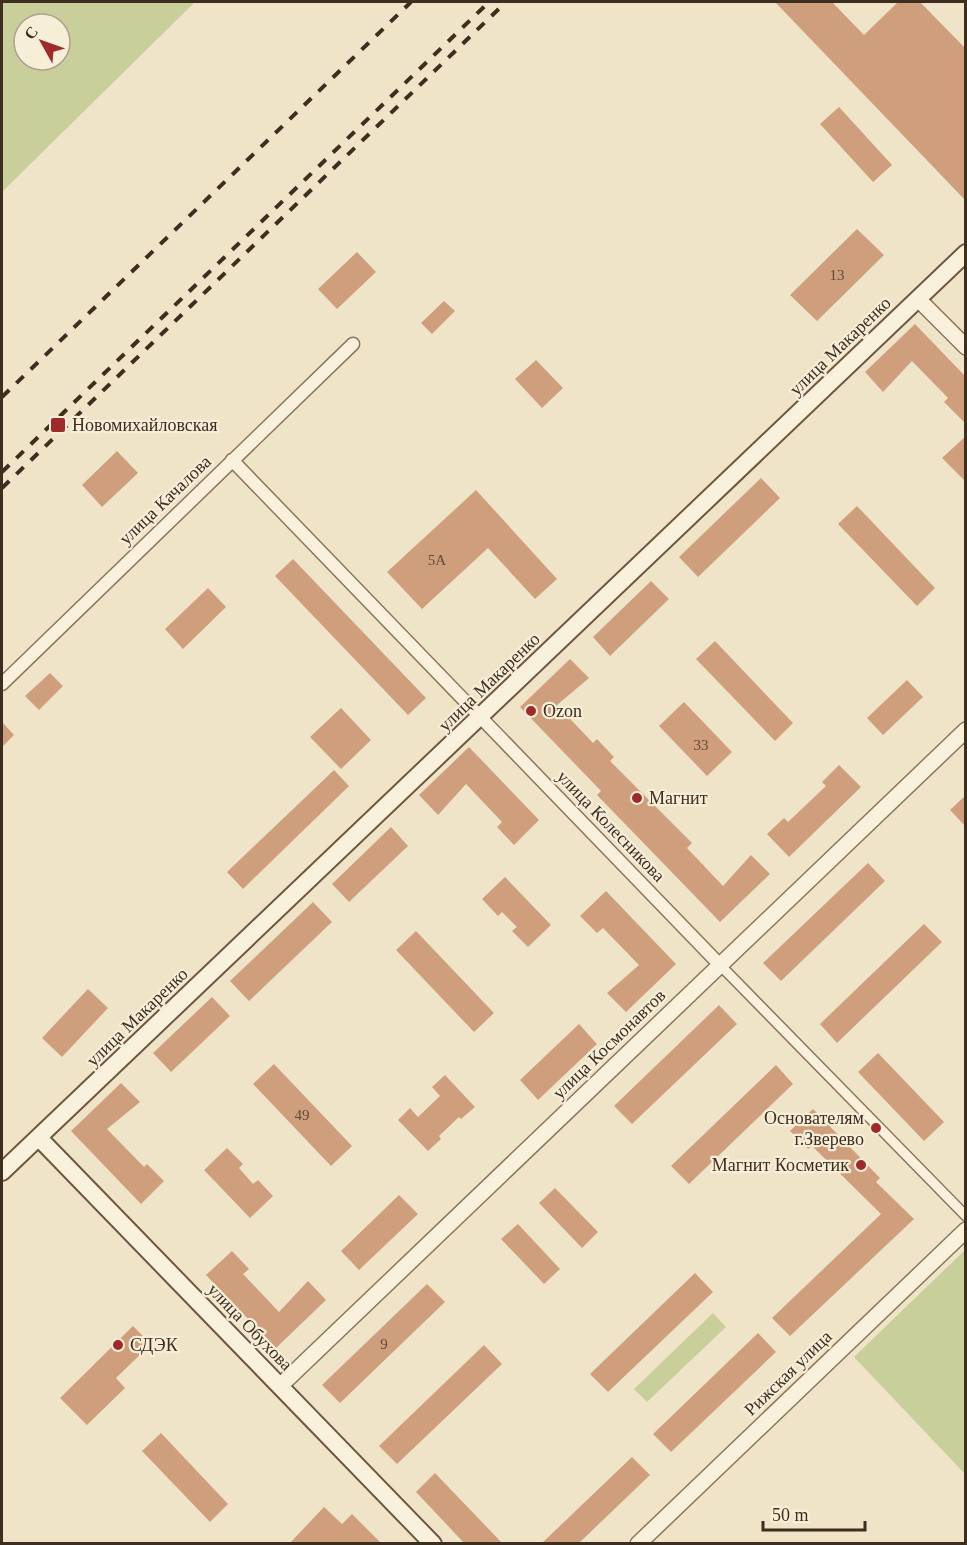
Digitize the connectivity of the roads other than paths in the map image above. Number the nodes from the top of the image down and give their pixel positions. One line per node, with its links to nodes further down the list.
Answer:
1 (966, 253): 2 (main road, улица Макаренко)
2 (918, 298): 4 (street); 7 (main road, улица Макаренко)
3 (353, 344): 5 (street, улица Качалова)
4 (966, 347)
5 (232, 460): 6 (street, улица Качалова); 7 (street, улица Колесникова)
6 (2, 684)
7 (479, 718): 9 (street, улица Колесникова); 10 (main road, улица Макаренко)
8 (966, 730): 9 (street, улица Космонавтов)
9 (720, 965): 12 (street, улица Колесникова); 14 (street, улица Космонавтов)
10 (39, 1138): 11 (main road, улица Макаренко); 14 (main road, улица Обухова)
11 (2, 1172)
12 (966, 1216)
13 (966, 1230): 16 (street, Рижская улица)
14 (280, 1386): 15 (main road, улица Обухова)
15 (433, 1544)
16 (638, 1544)

